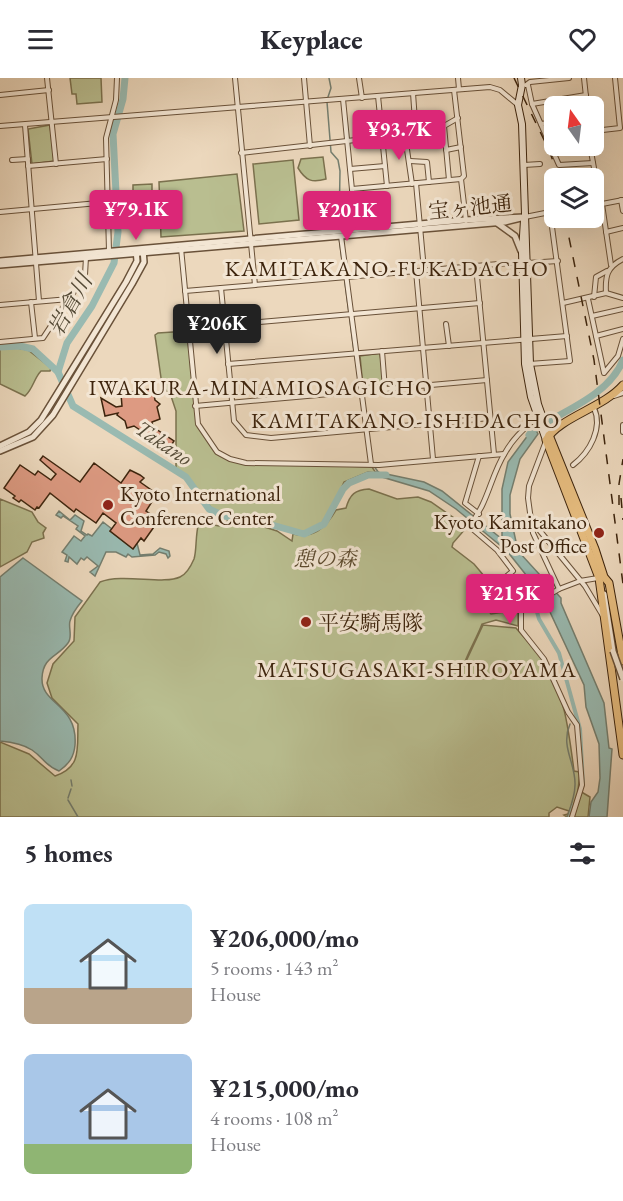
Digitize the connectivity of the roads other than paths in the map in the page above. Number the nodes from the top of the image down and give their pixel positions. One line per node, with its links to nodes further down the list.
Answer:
1 (47, 78): 12 (street)
2 (117, 78): 23 (street)
3 (235, 78): 22 (street)
4 (304, 78): 19 (street)
5 (359, 78): 17 (street)
6 (458, 78): 11 (street)
7 (569, 78): 10 (street)
8 (584, 78): 15 (street)
9 (615, 78): 32 (street)
10 (524, 83): 20 (street); 21 (main road)
11 (457, 89): 13 (street); 21 (street); 24 (street)
12 (49, 90): 14 (street); 25 (street)
13 (413, 93): 16 (street); 33 (street)
14 (0, 95)
15 (586, 95): 20 (street)
16 (378, 96): 17 (street); 35 (street)
17 (362, 98): 18 (street)
18 (343, 99): 19 (street); 36 (street)
19 (306, 103): 22 (street); 37 (street)
20 (532, 104): 26 (street)
21 (518, 105): 50 (main road)
22 (237, 109): 23 (street); 40 (street)
23 (110, 118): 25 (street); 44 (street)
24 (458, 118): 31 (street); 38 (street)
25 (52, 123): 28 (street); 48 (street)
26 (541, 124): 27 (street); 30 (street)
27 (544, 124)
28 (25, 125): 29 (street); 43 (street)
29 (0, 126)
30 (544, 128)
31 (444, 130): 33 (street); 39 (street)
32 (604, 130)
33 (416, 135): 34 (street)
34 (405, 136): 35 (street); 46 (street)
35 (382, 138): 36 (street); 52 (street)
36 (348, 142): 37 (street); 54 (street)
37 (310, 146): 40 (street)
38 (461, 147): 39 (street); 55 (street)
39 (446, 150): 56 (street)
40 (241, 153): 74 (street)
41 (557, 156): 47 (street)
42 (592, 156): 47 (street)
43 (28, 159): 45 (street); 51 (street)
44 (107, 159): 48 (street); 62 (street)
45 (12, 160)
46 (410, 161): 57 (street); 58 (street)
47 (593, 163): 53 (street)
48 (56, 164): 51 (street)
49 (540, 164): 50 (street)
50 (524, 165): 66 (main road)
51 (28, 166): 63 (street)
52 (385, 166): 54 (street); 59 (street)
53 (594, 168)
54 (350, 169): 60 (street)
55 (461, 179): 56 (street); 67 (street)
56 (449, 180): 57 (street)
57 (429, 182): 58 (street)
58 (414, 184): 59 (street); 69 (street)
59 (387, 186): 60 (street)
60 (351, 189): 71 (street)
61 (622, 200): 64 (street); 72 (street)
62 (109, 202): 63 (street); 77 (street)
63 (32, 209): 65 (street); 80 (street)
64 (623, 211)
65 (0, 212)
66 (525, 217): 67 (street, 宝ヶ池通); 68 (street, 宝ヶ池通); 78 (main road); 82 (street); 83 (main road)
67 (466, 222): 68 (street, 宝ヶ池通); 69 (street, 宝ヶ池通)
68 (496, 222): 78 (street)
69 (420, 227): 71 (street, 宝ヶ池通); 87 (street)
70 (623, 228): 72 (street)
71 (356, 232): 73 (street, 宝ヶ池通)
72 (606, 232): 85 (street)
73 (341, 233): 74 (street, 宝ヶ池通); 90 (street)
74 (251, 241): 75 (street, 宝ヶ池通); 91 (street)
75 (181, 247): 76 (street, 宝ヶ池通); 93 (street)
76 (140, 250): 77 (street, 宝ヶ池通); 124 (street)
77 (109, 252): 79 (street, 宝ヶ池通)
78 (522, 252): 83 (main road)
79 (86, 255): 80 (street, 宝ヶ池通); 97 (street)
80 (36, 259): 84 (street, 宝ヶ池通); 99 (street)
81 (623, 259): 85 (street)
82 (558, 261): 83 (street); 102 (street)
83 (524, 262): 86 (street); 114 (main road)
84 (0, 263)
85 (611, 265): 89 (street)
86 (476, 266): 87 (street); 101 (street)
87 (424, 270): 88 (street)
88 (416, 271): 90 (street); 104 (street)
89 (608, 271): 94 (street); 95 (street)
90 (346, 277): 91 (street); 106 (street)
91 (255, 285): 92 (street)
92 (221, 288): 93 (street); 109 (street)
93 (185, 291): 133 (street)
94 (606, 293): 95 (street); 96 (street)
95 (594, 297): 98 (street)
96 (623, 298)
97 (69, 299): 99 (street); 113 (street)
98 (588, 299): 102 (street); 107 (street)
99 (39, 301): 100 (street)
100 (31, 302): 103 (street); 113 (street)
101 (480, 303): 104 (street); 117 (street)
102 (563, 303): 111 (street)
103 (0, 305)
104 (419, 308): 106 (street); 119 (street)
105 (623, 309): 107 (street)
106 (351, 314): 109 (street); 121 (street)
107 (592, 316): 112 (street)
108 (446, 324): 118 (street)
109 (225, 325): 122 (street)
110 (623, 329): 112 (street)
111 (567, 336): 114 (street); 123 (street)
112 (596, 336): 115 (street)
113 (35, 339): 116 (street)
114 (526, 339): 117 (street); 123 (main road)
115 (623, 339)
116 (0, 342)
117 (483, 343): 118 (street); 125 (street)
118 (449, 346): 119 (street)
119 (423, 348): 120 (street); 126 (street)
120 (382, 351): 121 (street); 128 (street)
121 (357, 353): 122 (street); 129 (street)
122 (228, 364): 132 (street)
123 (527, 364): 136 (main road)
124 (78, 367): 142 (street); 143 (street)
125 (487, 380): 126 (street); 135 (street)
126 (427, 385): 128 (street); 137 (street)
127 (623, 385): 131 (highway)
128 (385, 389): 129 (street)
129 (362, 391): 132 (street); 139 (street)
130 (623, 393): 131 (street)
131 (613, 396): 134 (highway)
132 (232, 402): 133 (street); 139 (street)
133 (195, 406): 148 (street)
134 (594, 408): 141 (highway); 149 (street)
135 (490, 418): 137 (street); 144 (street)
136 (539, 418): 141 (main road); 145 (street)
137 (430, 424): 139 (street); 147 (street)
138 (623, 425): 140 (street)
139 (367, 429): 148 (street)
140 (623, 432)
141 (547, 436): 151 (street); 152 (highway)
142 (0, 446)
143 (0, 451)
144 (494, 454): 145 (street); 146 (street)
145 (504, 454): 150 (street)
146 (479, 456): 147 (street); 150 (street)
147 (434, 459): 148 (street)
148 (371, 464)
149 (573, 465)
150 (480, 514): 155 (street)
151 (531, 519): 153 (street); 154 (street)
152 (602, 577): 153 (street); 156 (highway); 157 (street); 158 (highway)
153 (580, 581): 154 (street); 156 (street)
154 (559, 589): 155 (street)
155 (522, 611): 166 (street)
156 (605, 617): 160 (highway)
157 (615, 651): 161 (street, bridge); 162 (street, bridge)
158 (623, 661)
159 (623, 665): 160 (highway)
160 (612, 669): 163 (highway)
161 (623, 671)
162 (623, 679)
163 (621, 727): 164 (highway)
164 (622, 744): 165 (highway)
165 (623, 755)
166 (572, 817)

